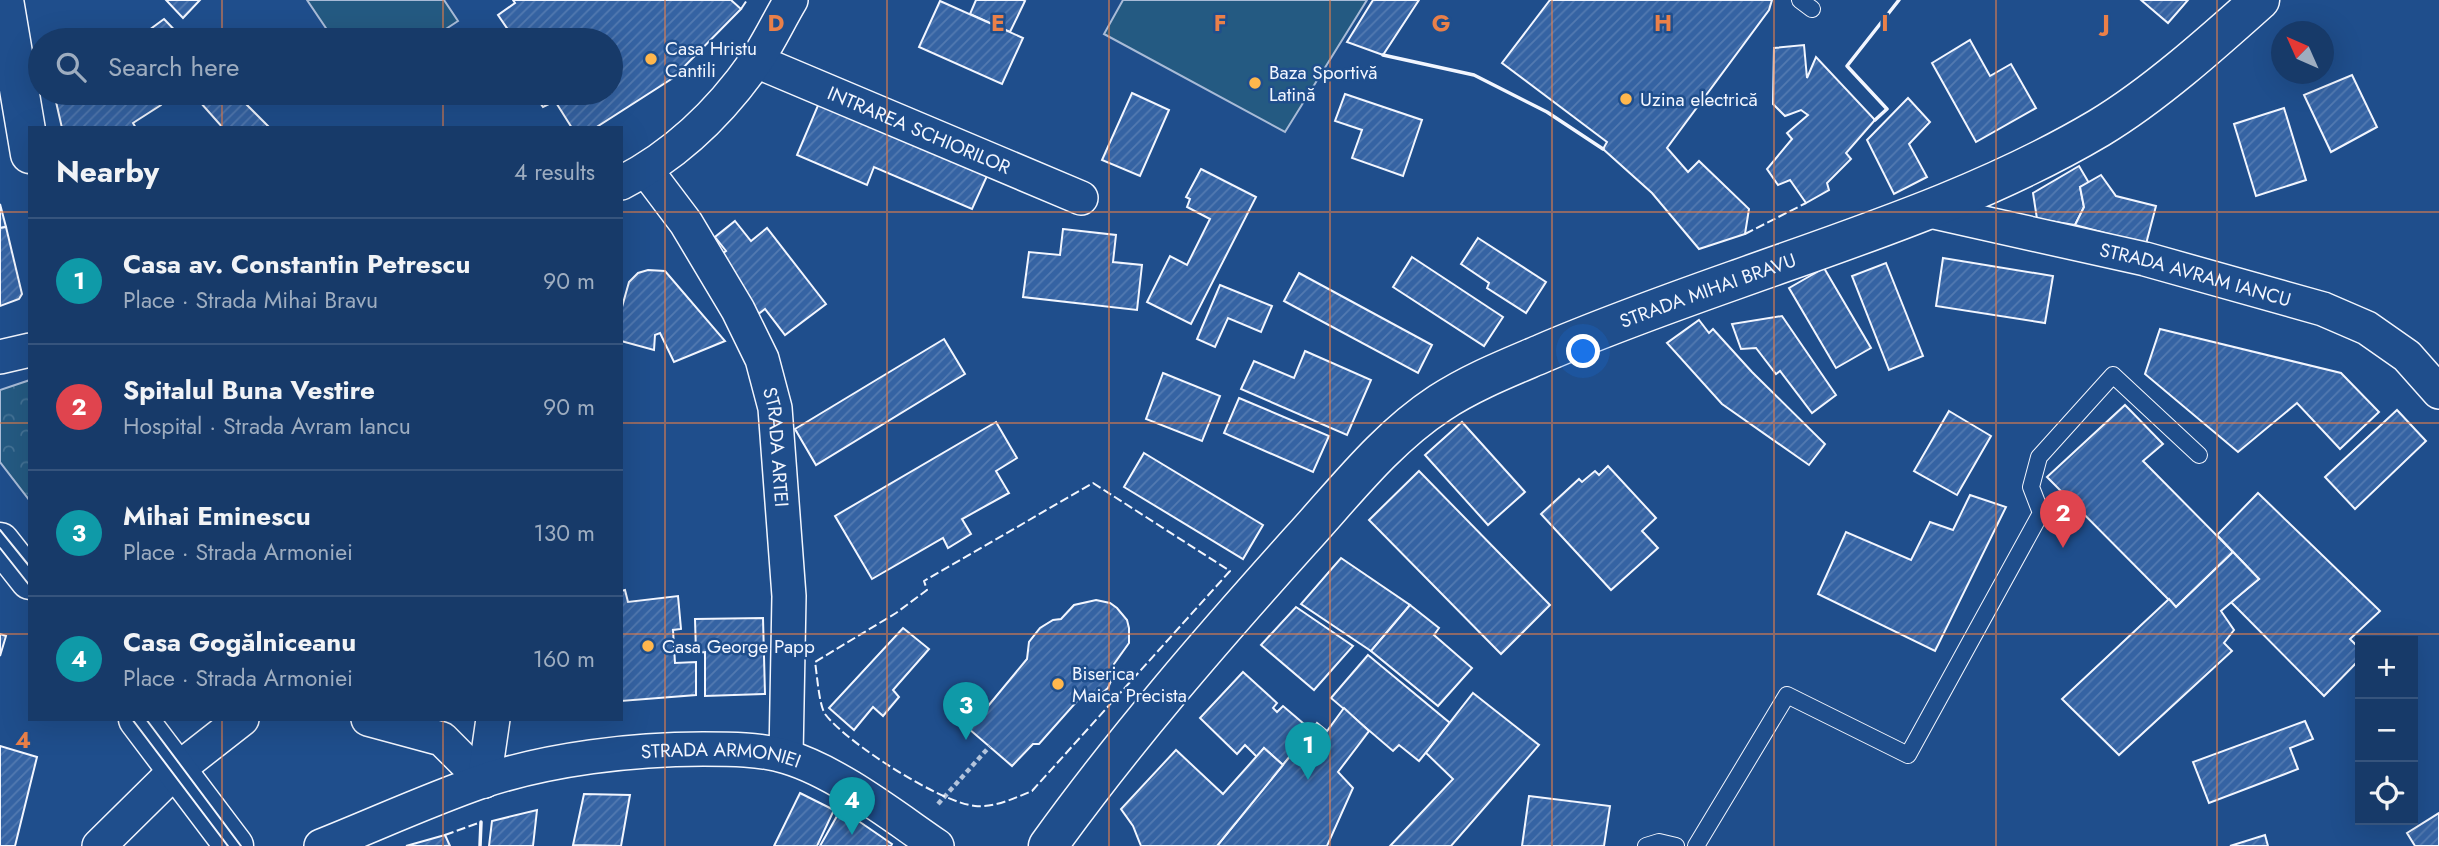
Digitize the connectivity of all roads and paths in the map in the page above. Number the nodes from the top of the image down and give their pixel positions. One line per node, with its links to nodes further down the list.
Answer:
1 (4, 0): 5 (main road)
2 (791, 0): 4 (street)
3 (2260, 0): 8 (main road, STRADA MIHAI BRAVU)
4 (755, 61): 6 (street); 7 (street, INTRAREA SCHIORILOR)
5 (28, 142)
6 (634, 177): 20 (street, STRADA ARTEI)
7 (1081, 198)
8 (1925, 210): 11 (street, STRADA AVRAM IANCU); 27 (main road, STRADA MIHAI BRAVU)
9 (28, 350): 10 (street)
10 (0, 357)
11 (2439, 392)
12 (2199, 455): 30 (lane)
13 (0, 542): 14 (main road)
14 (28, 577)
15 (140, 721): 21 (main road)
16 (239, 721): 21 (street)
17 (375, 721): 22 (street)
18 (493, 721): 22 (street)
19 (990, 747): 23 (path)
20 (786, 756): 22 (street, STRADA ARMONIEI); 23 (street, STRADA ARMONIEI)
21 (177, 770): 24 (street); 25 (main road)
22 (484, 781): 26 (street, STRADA ARMONIEI)
23 (926, 839)
24 (99, 846)
25 (234, 846)
26 (321, 846)
27 (1048, 846)
28 (1646, 846): 29 (lane)
29 (1676, 846)
30 (1696, 846)

